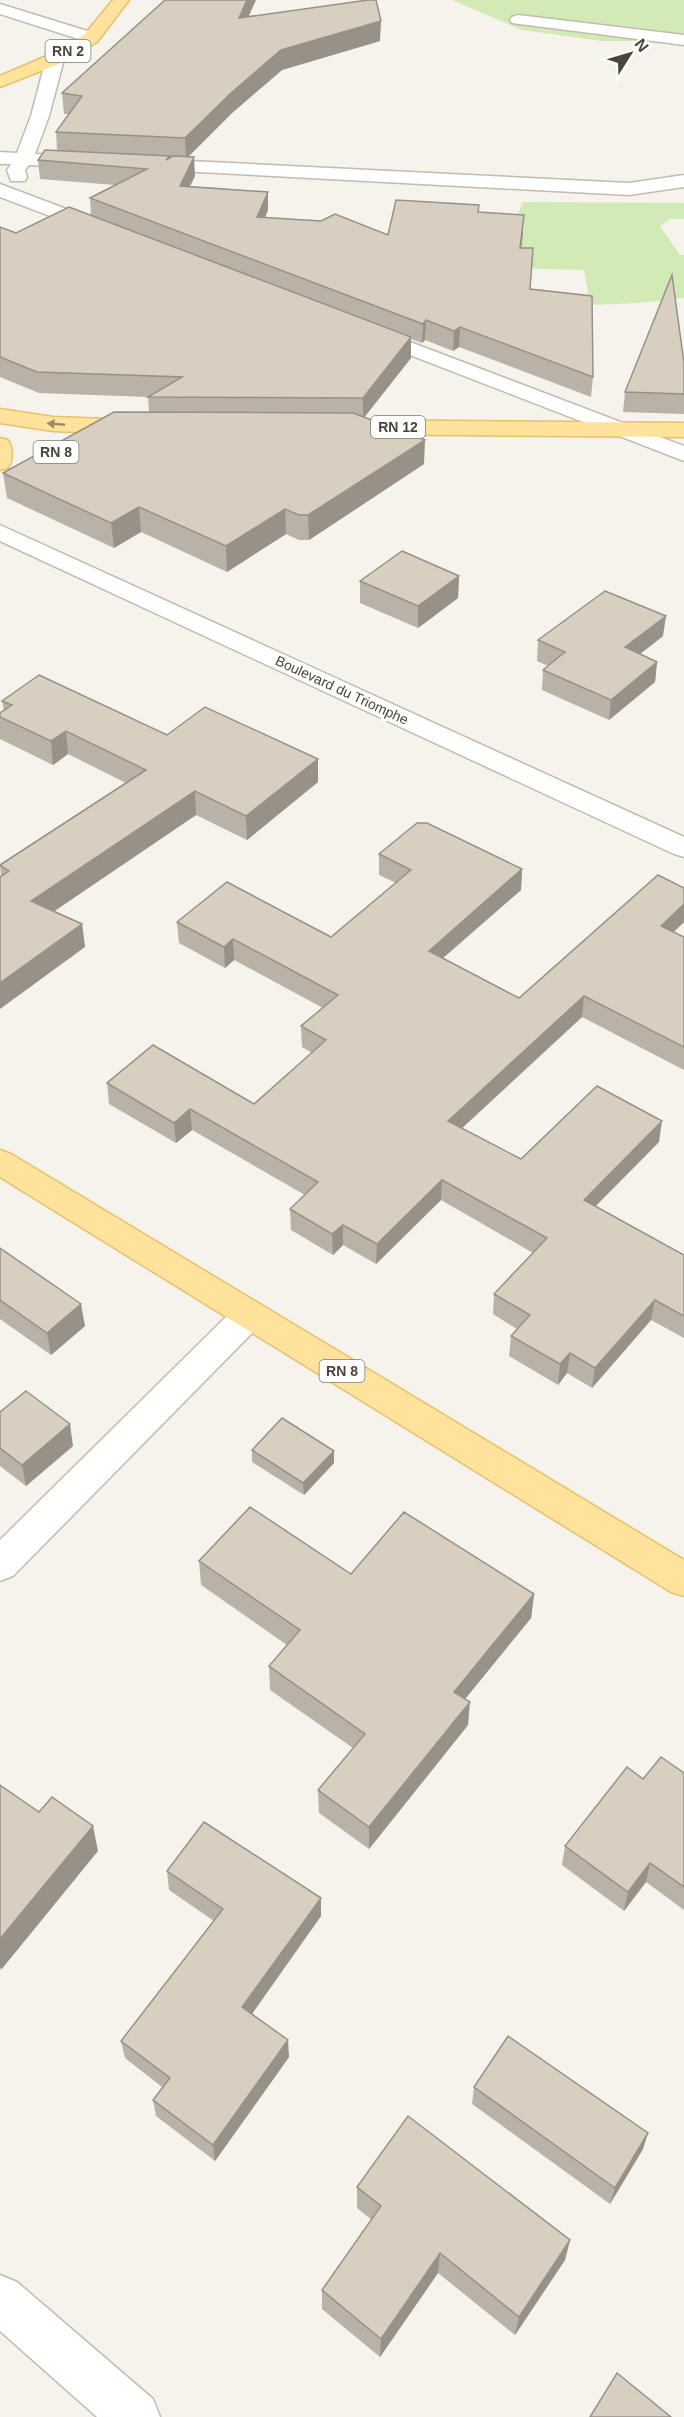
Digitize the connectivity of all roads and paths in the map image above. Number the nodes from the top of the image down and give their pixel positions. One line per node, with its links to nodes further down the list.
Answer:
1 (121, 0): 4 (main road, RN 2)
2 (0, 9): 4 (street)
3 (518, 20): 5 (street)
4 (91, 38): 6 (main road, RN 2)
5 (684, 40)
6 (55, 59): 7 (main road, RN 2); 9 (street)
7 (0, 82)
8 (0, 158): 9 (street)
9 (24, 159): 10 (street); 16 (street)
10 (96, 162)
11 (131, 164): 13 (street)
12 (684, 181): 13 (street)
13 (629, 189): 14 (street)
14 (684, 189)
15 (0, 190): 16 (street)
16 (64, 214): 17 (street)
17 (119, 236)
18 (353, 327): 23 (street)
19 (0, 416): 20 (main road, RN 8, one-way to 19)
20 (112, 427): 21 (main road); 26 (main road, RN 8)
21 (159, 427)
22 (324, 428): 23 (main road, RN 12)
23 (620, 430): 24 (main road, RN 12); 27 (street)
24 (684, 430)
25 (0, 445): 28 (main road)
26 (68, 446)
27 (684, 454)
28 (6, 469)
29 (0, 532): 30 (street, Boulevard du Triomphe)
30 (684, 848)
31 (0, 1162): 32 (main road, RN 8)
32 (249, 1315): 33 (street); 34 (main road, RN 8)
33 (0, 1565)
34 (684, 1580)
35 (0, 2299): 36 (street)
36 (135, 2417)

